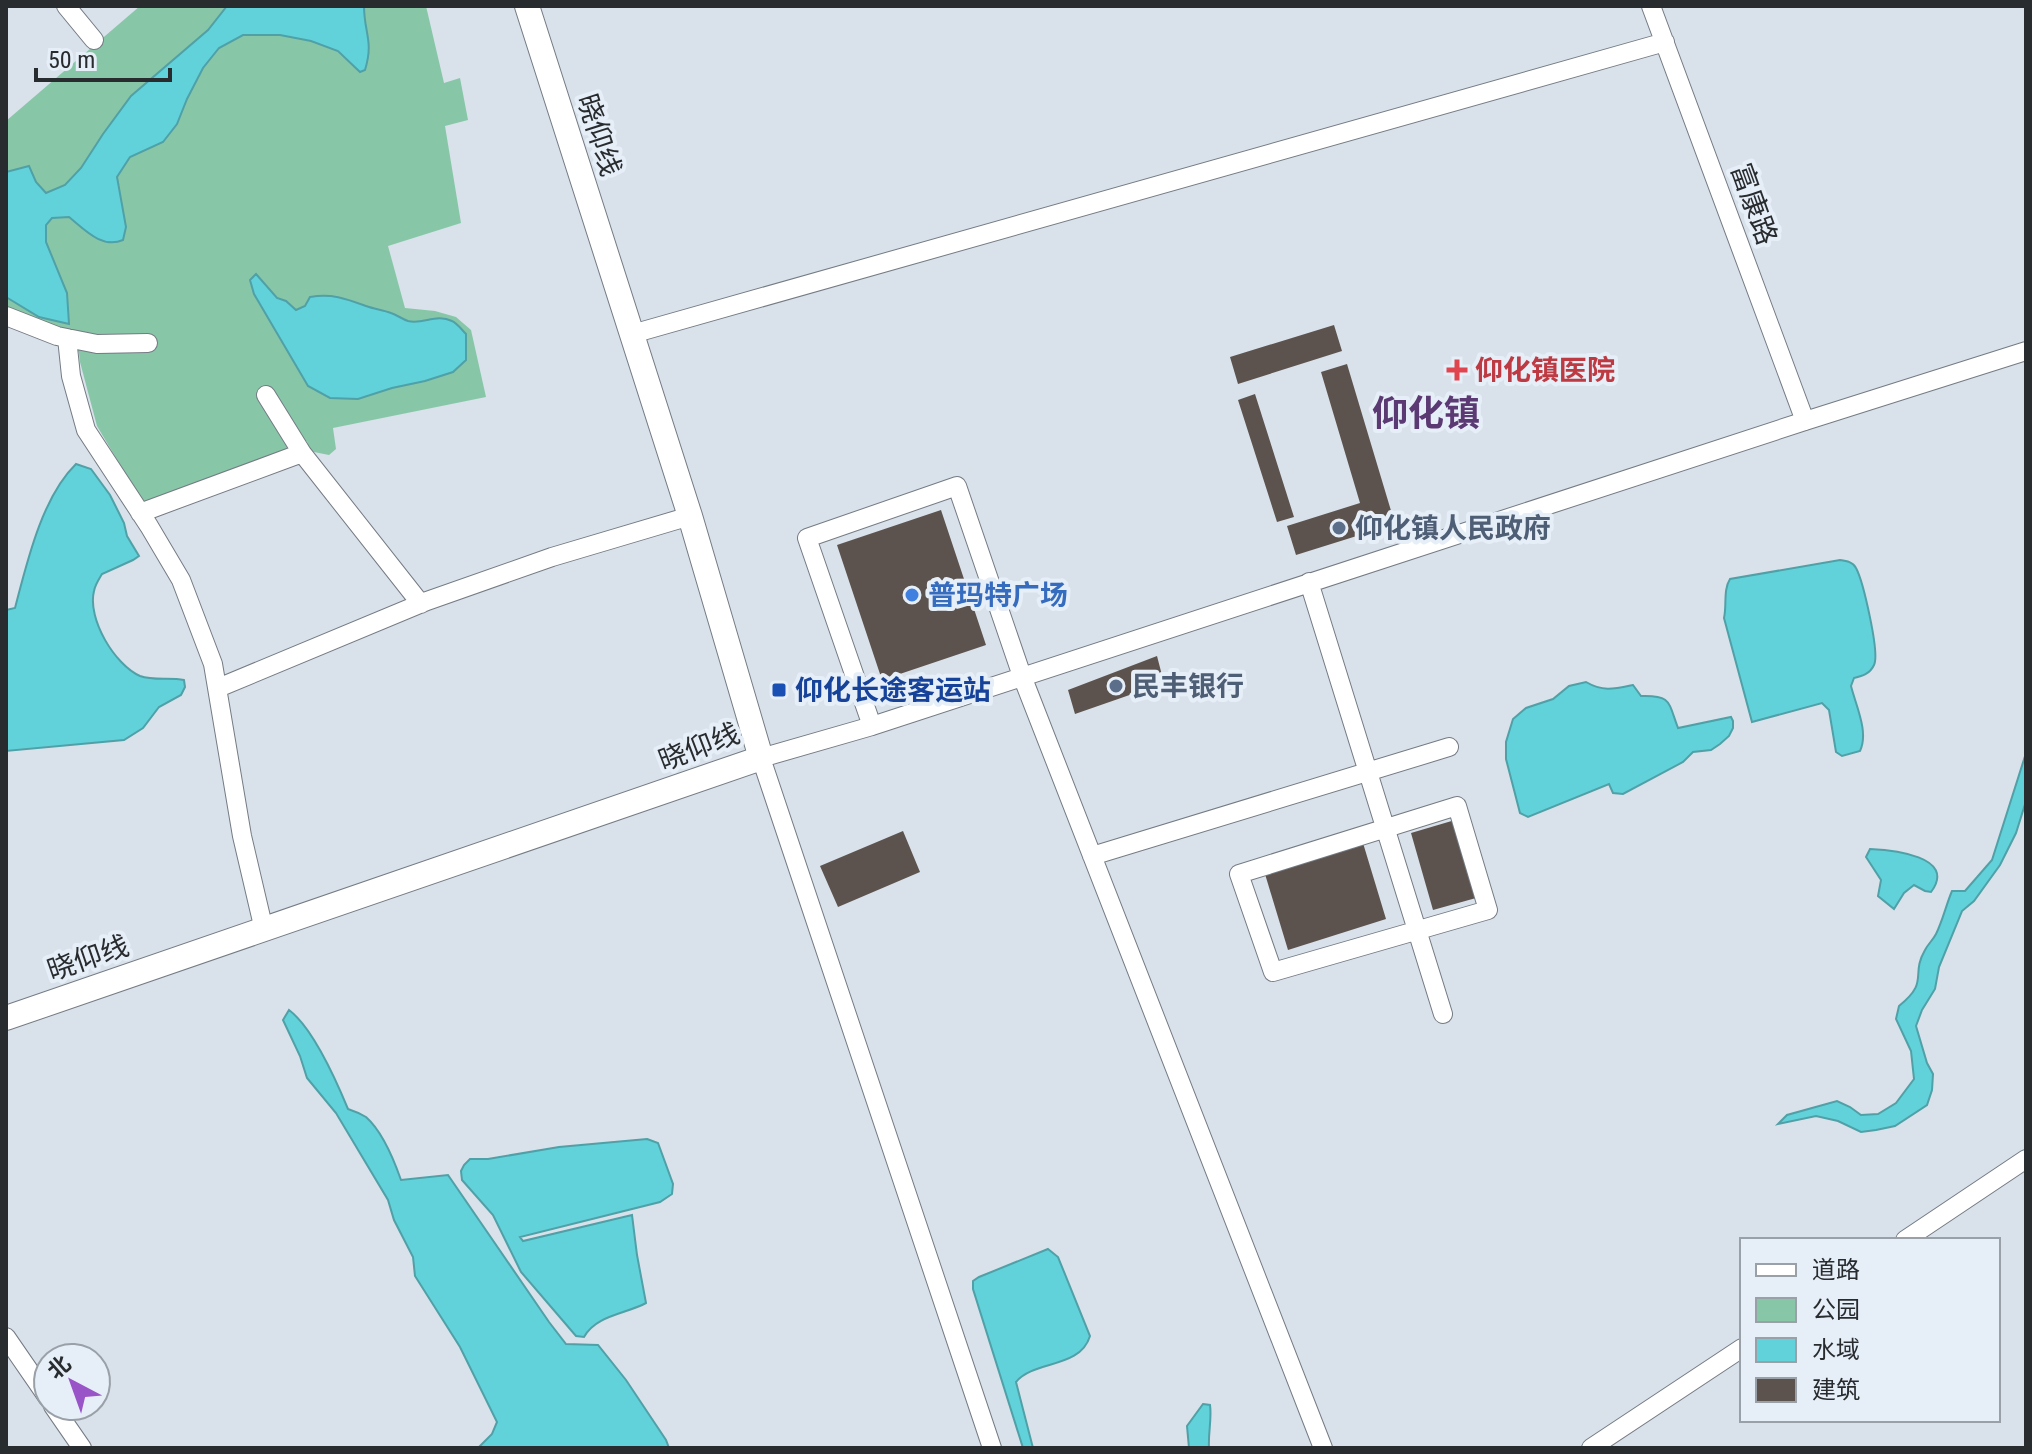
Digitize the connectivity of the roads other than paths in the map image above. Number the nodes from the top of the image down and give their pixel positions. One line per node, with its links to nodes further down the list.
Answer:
1 (66, 6): 4 (street)
2 (527, 6): 7 (main road, 晓仰线)
3 (1651, 6): 5 (street, 富康路)
4 (94, 40)
5 (1665, 42): 7 (street); 12 (street, 富康路)
6 (6, 316): 8 (street)
7 (632, 334): 15 (main road, 晓仰线)
8 (67, 338): 9 (street); 14 (street)
9 (148, 343)
10 (2026, 351): 12 (street)
11 (266, 395): 13 (street)
12 (1805, 421): 16 (street)
13 (302, 453): 14 (street); 17 (street)
14 (140, 513): 19 (street)
15 (690, 516): 17 (street); 22 (main road, 晓仰线)
16 (1309, 582): 18 (street); 23 (street)
17 (421, 604): 19 (street)
18 (1022, 676): 20 (street); 20 (street); 25 (street)
19 (218, 688): 26 (street)
20 (872, 726): 22 (street)
21 (1449, 747): 23 (street)
22 (761, 758): 26 (main road, 晓仰线); 37 (street)
23 (1368, 771): 24 (street); 25 (street)
24 (1386, 828): 27 (street); 27 (street); 27 (street)
25 (1092, 856): 38 (street)
26 (264, 930): 29 (main road, 晓仰线)
27 (1417, 930): 28 (street)
28 (1443, 1014)
29 (6, 1018)
30 (2026, 1159): 31 (street)
31 (1908, 1238)
32 (6, 1337): 34 (street)
33 (1740, 1349): 39 (street)
34 (32, 1375)
35 (64, 1422): 36 (street)
36 (82, 1448)
37 (992, 1448)
38 (1323, 1448)
39 (1591, 1448)

